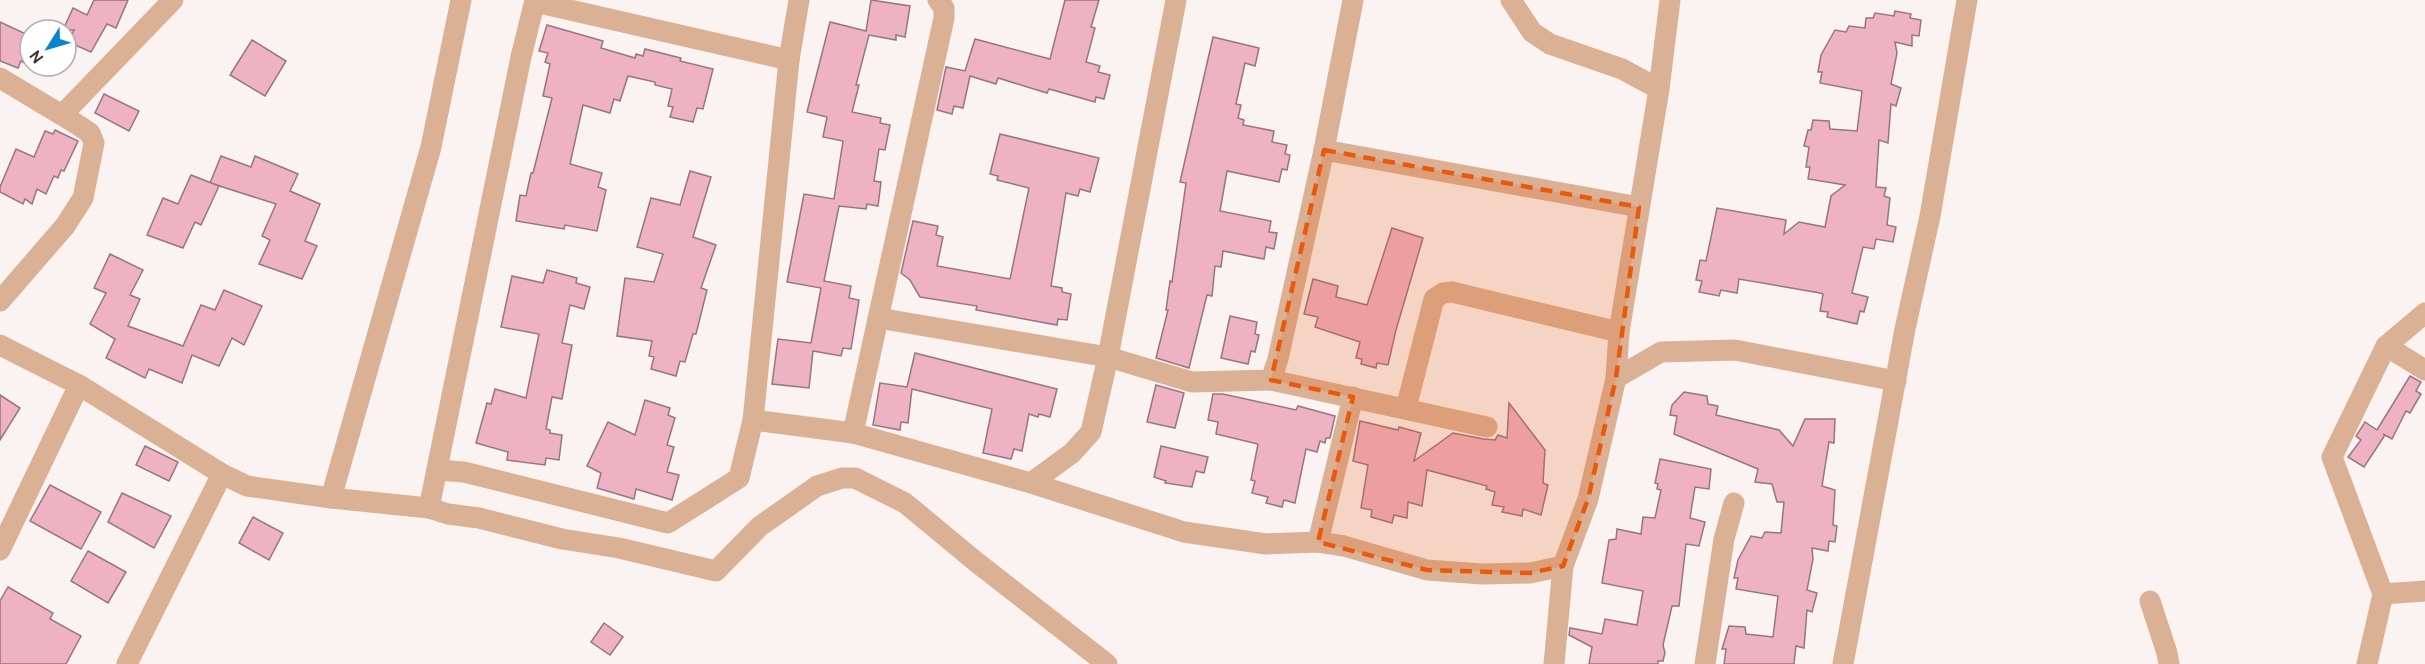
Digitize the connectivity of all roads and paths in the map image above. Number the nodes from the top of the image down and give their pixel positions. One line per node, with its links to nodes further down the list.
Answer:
1 (461, 0): 37 (street)
2 (799, 0): 11 (street)
3 (938, 0): 19 (street)
4 (1176, 0): 23 (street)
5 (1353, 0): 15 (street)
6 (1511, 0): 13 (street)
7 (1670, 0): 13 (street)
8 (1967, 0): 27 (street)
9 (171, 1): 14 (street)
10 (535, 1): 11 (street); 34 (street)
11 (789, 60): 31 (street)
12 (0, 78): 14 (street)
13 (1659, 89): 16 (street)
14 (62, 115): 17 (street)
15 (1324, 150): 16 (street); 26 (street)
16 (1639, 207): 20 (street)
17 (0, 301)
18 (2425, 313): 22 (street)
19 (878, 318): 23 (street); 33 (street)
20 (1619, 332): 25 (street); 30 (street)
21 (0, 345): 28 (street)
22 (2386, 346): 24 (street); 44 (street)
23 (1108, 357): 26 (street); 36 (street)
24 (2425, 370)
25 (1616, 378): 27 (street); 42 (street)
26 (1271, 380): 29 (street)
27 (1896, 381): 50 (street)
28 (79, 386): 35 (street); 41 (street)
29 (1353, 397): 30 (street); 40 (street)
30 (1406, 408): 32 (street)
31 (753, 420): 33 (street); 34 (street)
32 (1487, 428)
33 (853, 433): 36 (street)
34 (437, 470): 39 (street)
35 (222, 474): 37 (street); 46 (street)
36 (1031, 483): 40 (street)
37 (331, 498): 39 (street)
38 (1734, 503): 49 (street)
39 (429, 508): 47 (street)
40 (1318, 542): 42 (street)
41 (0, 550)
42 (1563, 566): 48 (street)
43 (2425, 591): 44 (street)
44 (2383, 594): 52 (street)
45 (2150, 601): 51 (street)
46 (127, 664)
47 (1107, 664)
48 (1554, 664)
49 (1705, 664)
50 (1843, 664)
51 (2169, 664)
52 (2367, 664)

